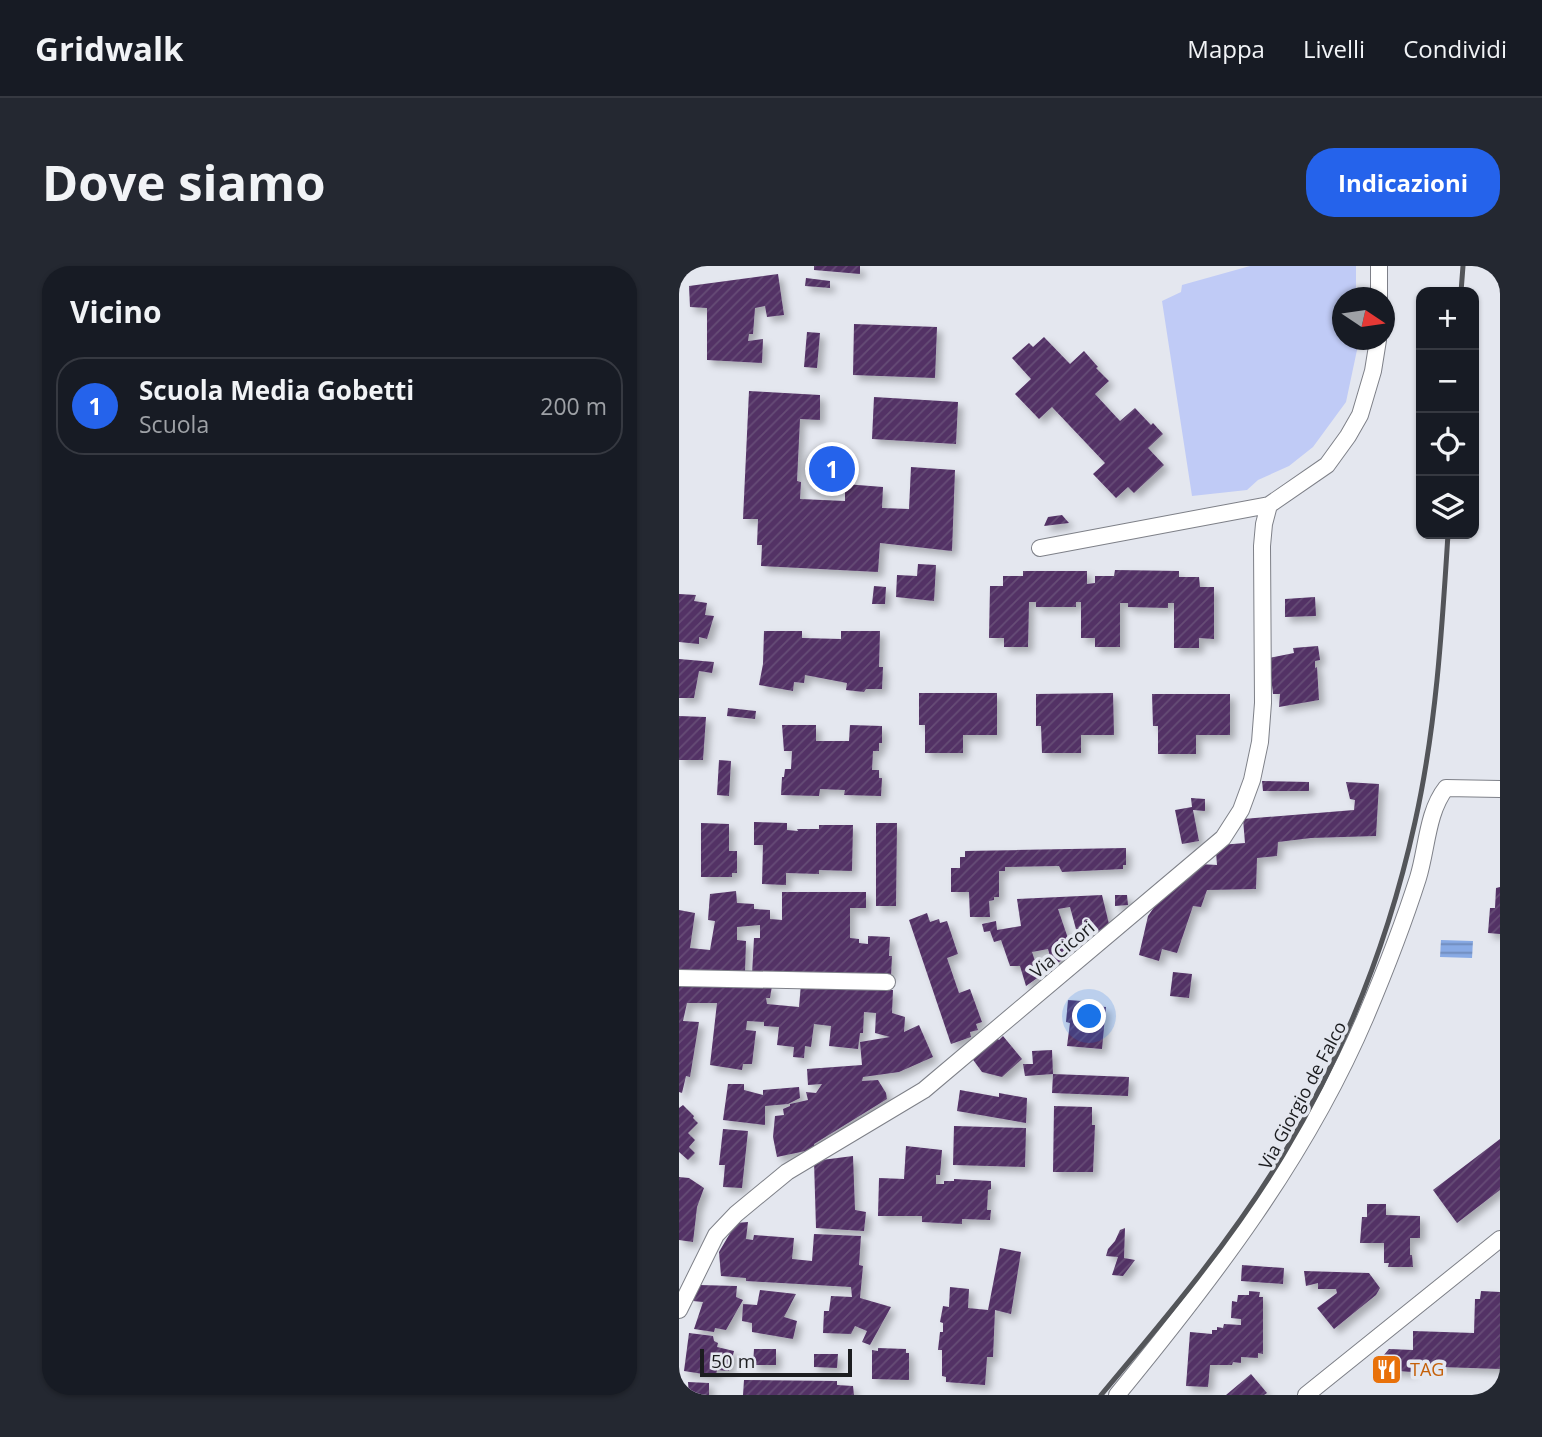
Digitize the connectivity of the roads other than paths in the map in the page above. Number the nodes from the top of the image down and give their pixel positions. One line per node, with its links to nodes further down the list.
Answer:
1 (1379, 266): 2 (street)
2 (1379, 287)
3 (1377, 350): 4 (street)
4 (1269, 506): 5 (street); 10 (street, Via Cicori)
5 (1040, 548)
6 (1500, 789): 11 (street, Via Giorgio de Falco)
7 (679, 978): 8 (street)
8 (887, 982)
9 (1500, 1239): 12 (street)
10 (679, 1310)
11 (1117, 1395)
12 (1306, 1395)

